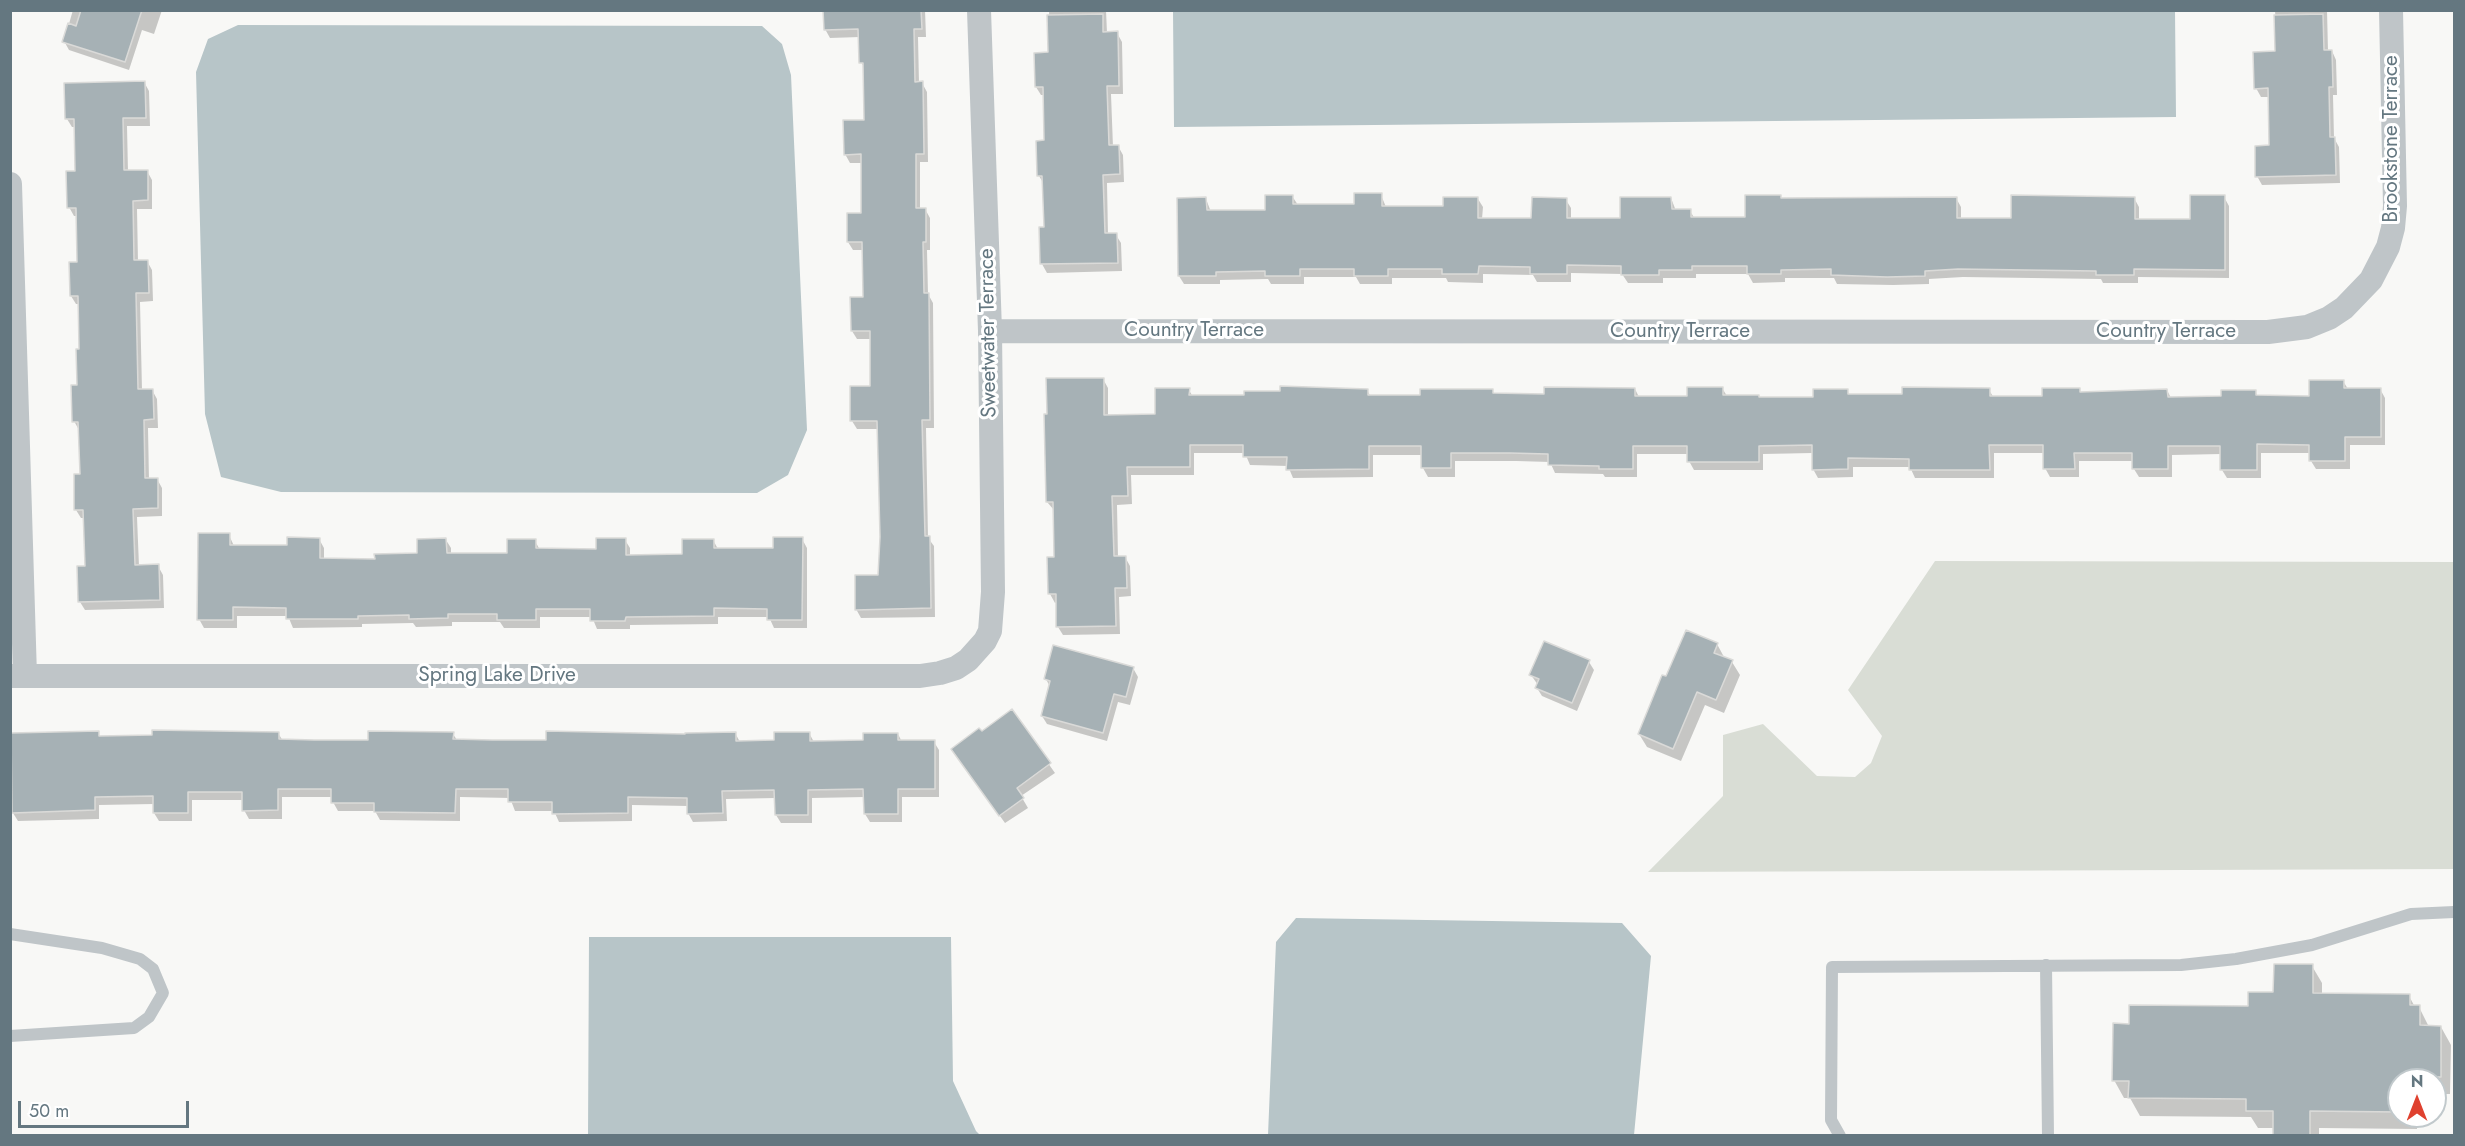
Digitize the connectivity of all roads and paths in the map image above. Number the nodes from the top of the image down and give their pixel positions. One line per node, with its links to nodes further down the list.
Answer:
1 (979, 10): 5 (street, Sweetwater Terrace)
2 (2391, 10): 4 (street, Brookstone Terrace)
3 (10, 184): 7 (street)
4 (2359, 293): 5 (street, Country Terrace)
5 (990, 331): 6 (street, Sweetwater Terrace)
6 (977, 651): 7 (street, Spring Lake Drive)
7 (18, 676)
8 (2454, 912): 10 (lane)
9 (10, 934): 11 (lane)
10 (2046, 965): 12 (lane); 13 (lane)
11 (10, 1036)
12 (1840, 1136)
13 (2048, 1136)

